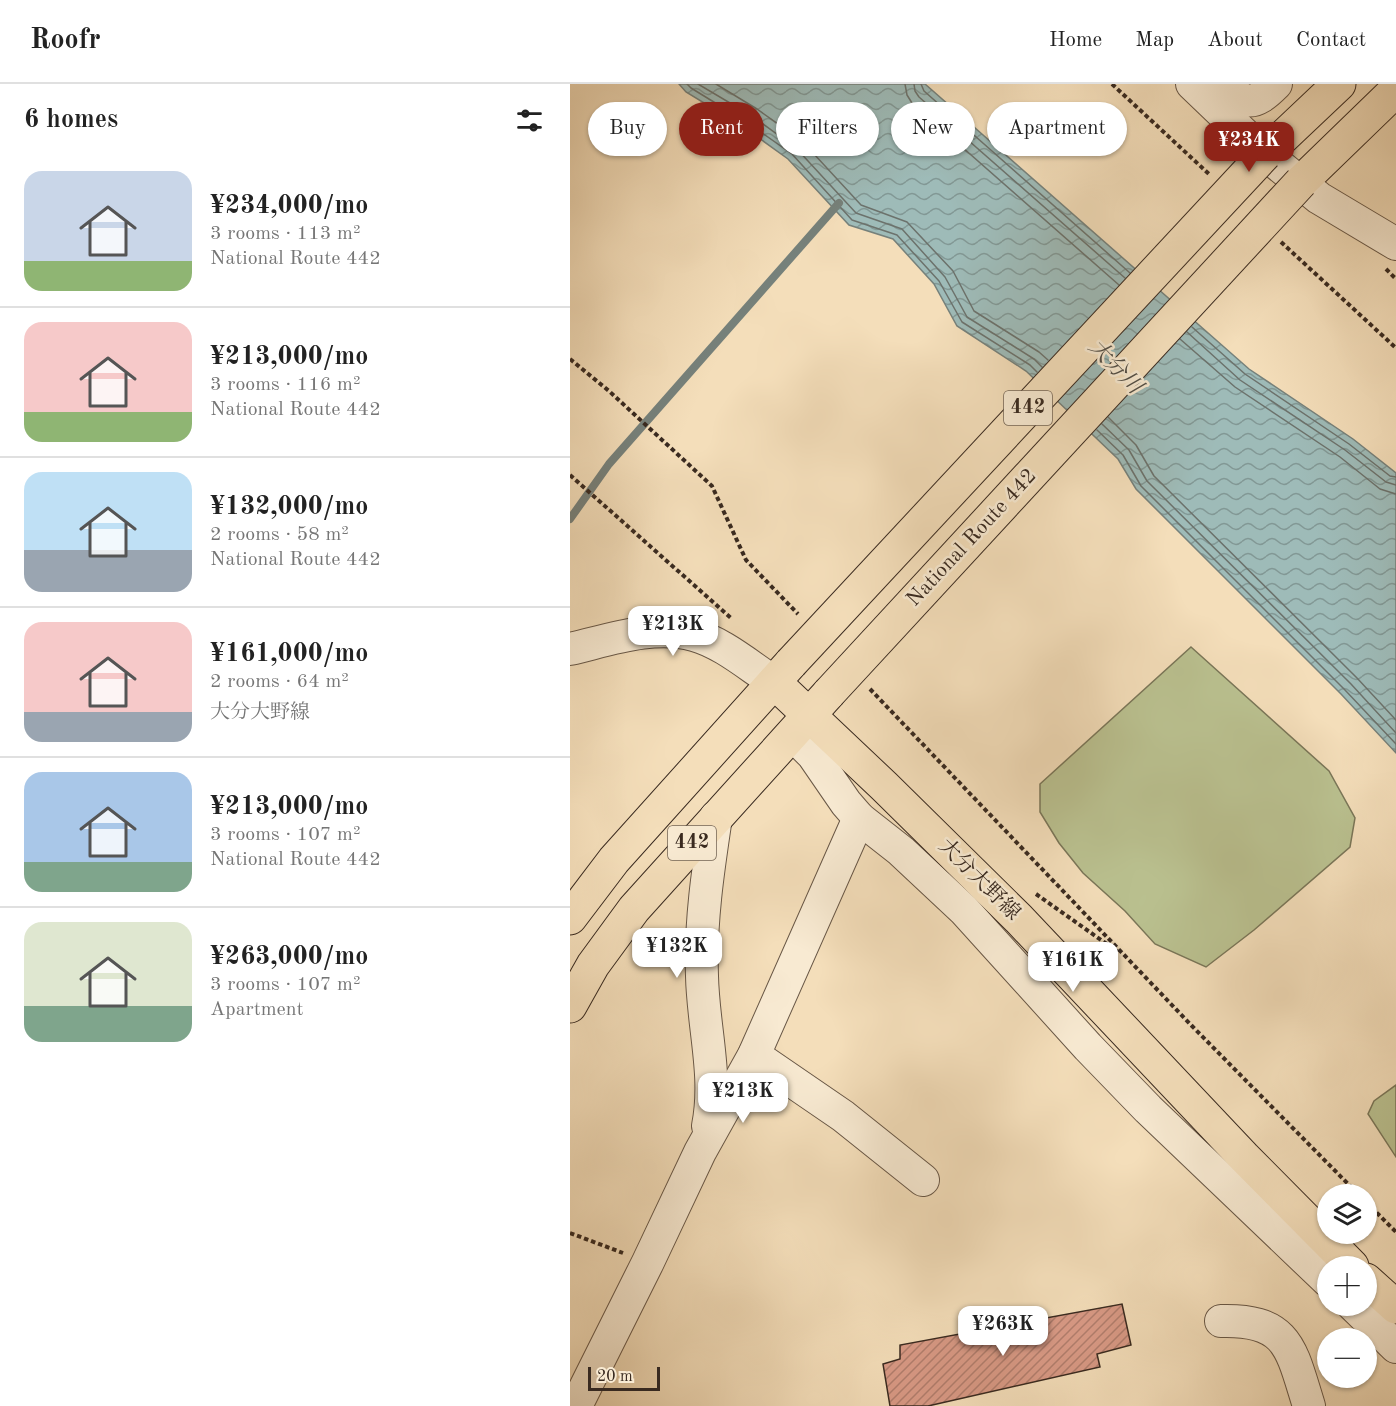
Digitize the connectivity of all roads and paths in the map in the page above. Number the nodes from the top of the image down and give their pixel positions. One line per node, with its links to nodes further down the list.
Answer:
1 (1192, 84): 6 (street)
2 (1222, 84): 3 (street)
3 (1276, 84)
4 (1339, 84): 6 (main road, 442)
5 (1396, 90): 7 (main road, National Route 442 / 442)
6 (1265, 154): 7 (street); 14 (main road, 442, bridge)
7 (1301, 182): 8 (street); 16 (main road, National Route 442 / 442, bridge)
8 (1396, 244)
9 (570, 359): 11 (path)
10 (570, 475): 12 (path)
11 (801, 618)
12 (739, 625)
13 (570, 649): 14 (street)
14 (782, 673): 16 (main road, 大分大野線); 19 (main road, 442)
15 (865, 684): 24 (path)
16 (810, 714): 17 (main road, National Route 442 / 442); 18 (street); 28 (main road, 大分大野線)
17 (716, 817): 20 (main road, National Route 442 / 442); 22 (street)
18 (859, 819): 21 (street); 30 (street)
19 (570, 918)
20 (570, 1006)
21 (754, 1055): 22 (street); 23 (street)
22 (700, 1152): 29 (street)
23 (923, 1180)
24 (1348, 1184)
25 (1377, 1213): 26 (path)
26 (1396, 1232)
27 (570, 1233): 29 (path)
28 (1342, 1256)
29 (648, 1262): 36 (street)
30 (1317, 1270)
31 (1377, 1290): 32 (main road)
32 (1396, 1307)
33 (1364, 1316): 35 (street)
34 (1221, 1321): 37 (street)
35 (1396, 1347)
36 (576, 1406)
37 (1308, 1406)

